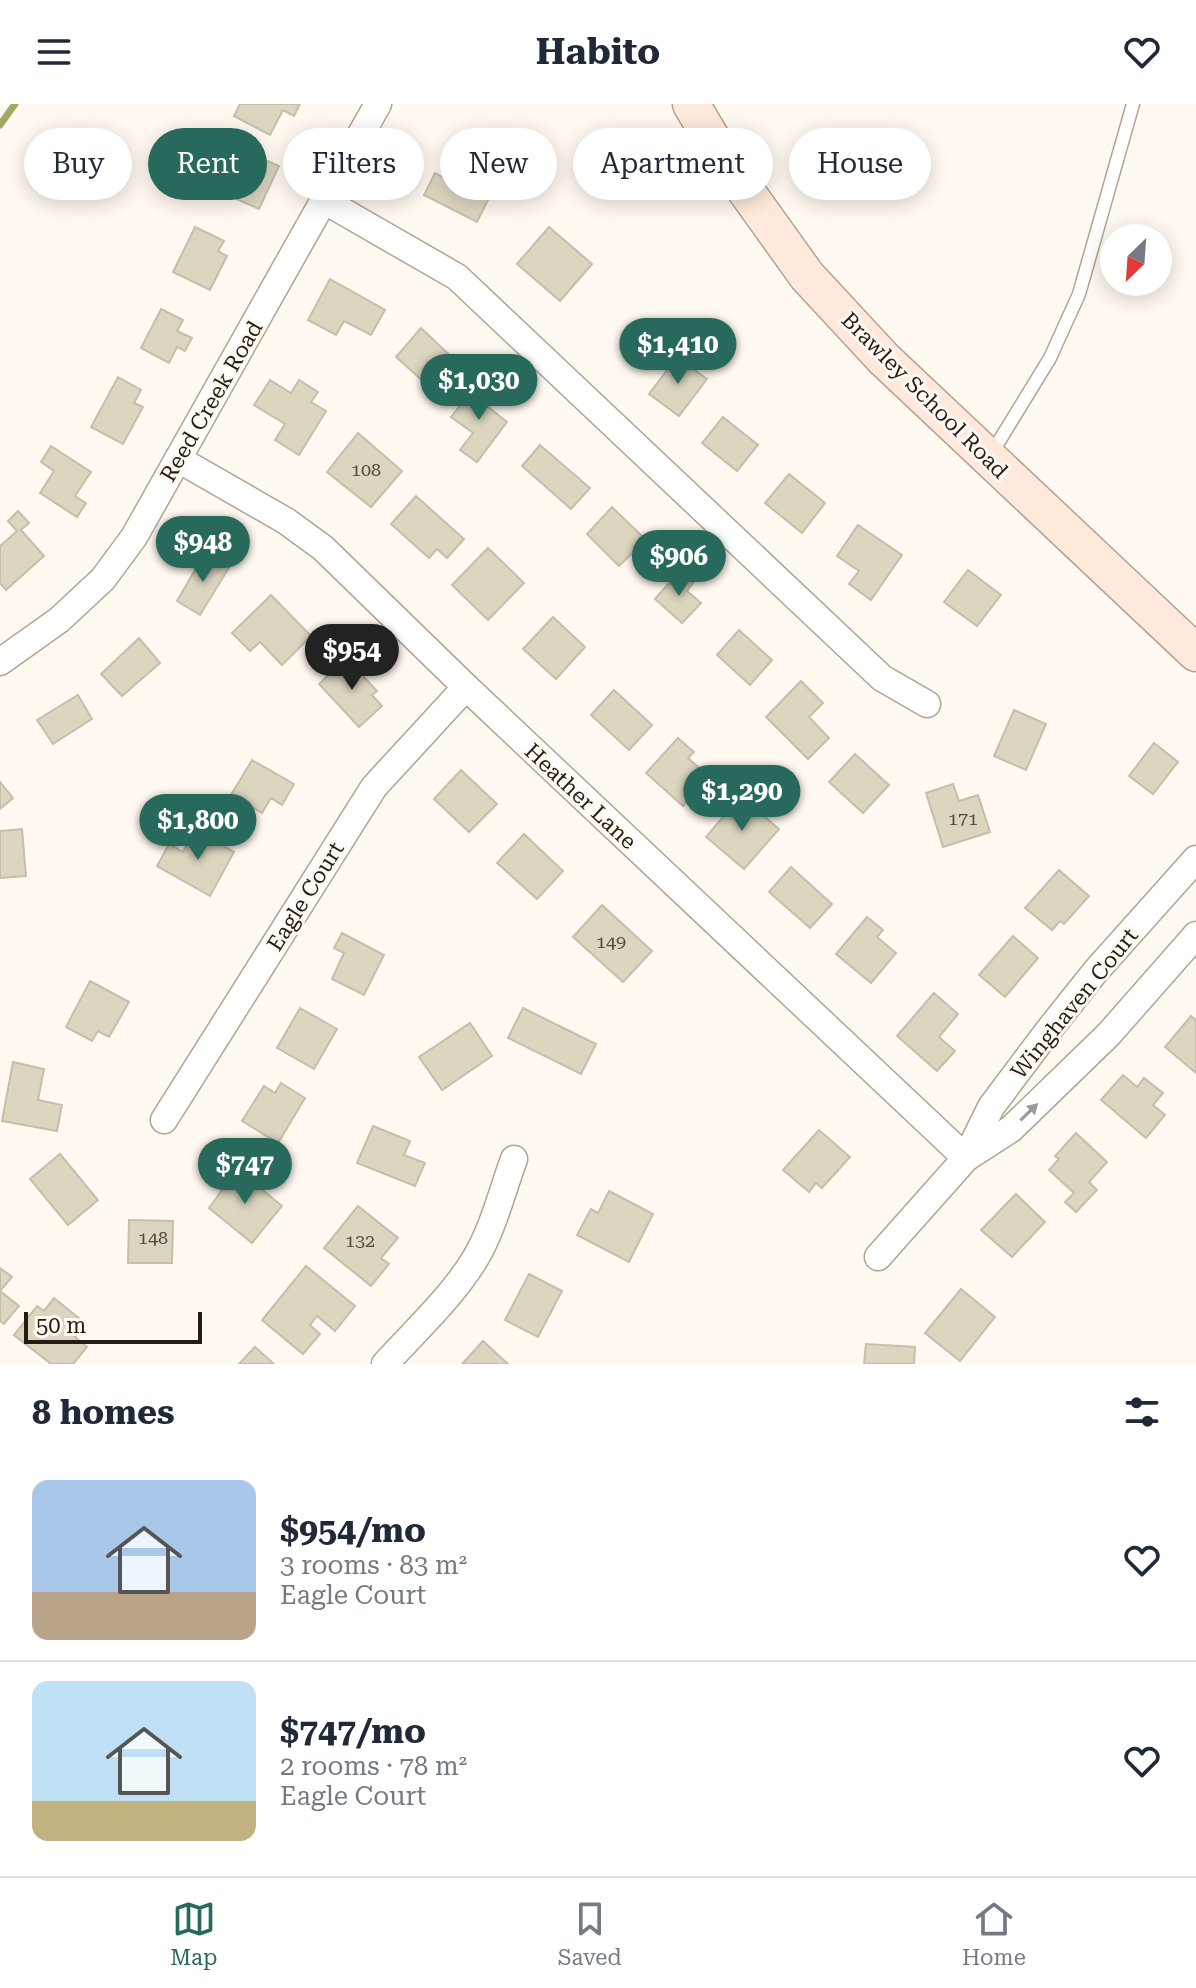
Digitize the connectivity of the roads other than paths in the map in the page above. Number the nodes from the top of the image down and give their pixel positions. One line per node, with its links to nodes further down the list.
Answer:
1 (378, 104): 4 (street, Reed Creek Road)
2 (691, 104): 6 (main road, Brawley School Road)
3 (1133, 104): 6 (lane)
4 (325, 201): 5 (street, Reed Creek Road); 10 (street)
5 (178, 459): 8 (street, Reed Creek Road); 9 (street, Heather Lane)
6 (988, 459): 7 (main road, Brawley School Road)
7 (1196, 653)
8 (0, 662)
9 (466, 687): 13 (street, Eagle Court); 14 (street, Heather Lane)
10 (927, 704)
11 (1196, 859): 14 (street, Winghaven Court)
12 (1196, 935): 14 (street, Winghaven Court, one-way to 12)
13 (164, 1120)
14 (966, 1158): 16 (street, Winghaven Court)
15 (514, 1159): 17 (street)
16 (878, 1257)
17 (385, 1364)

